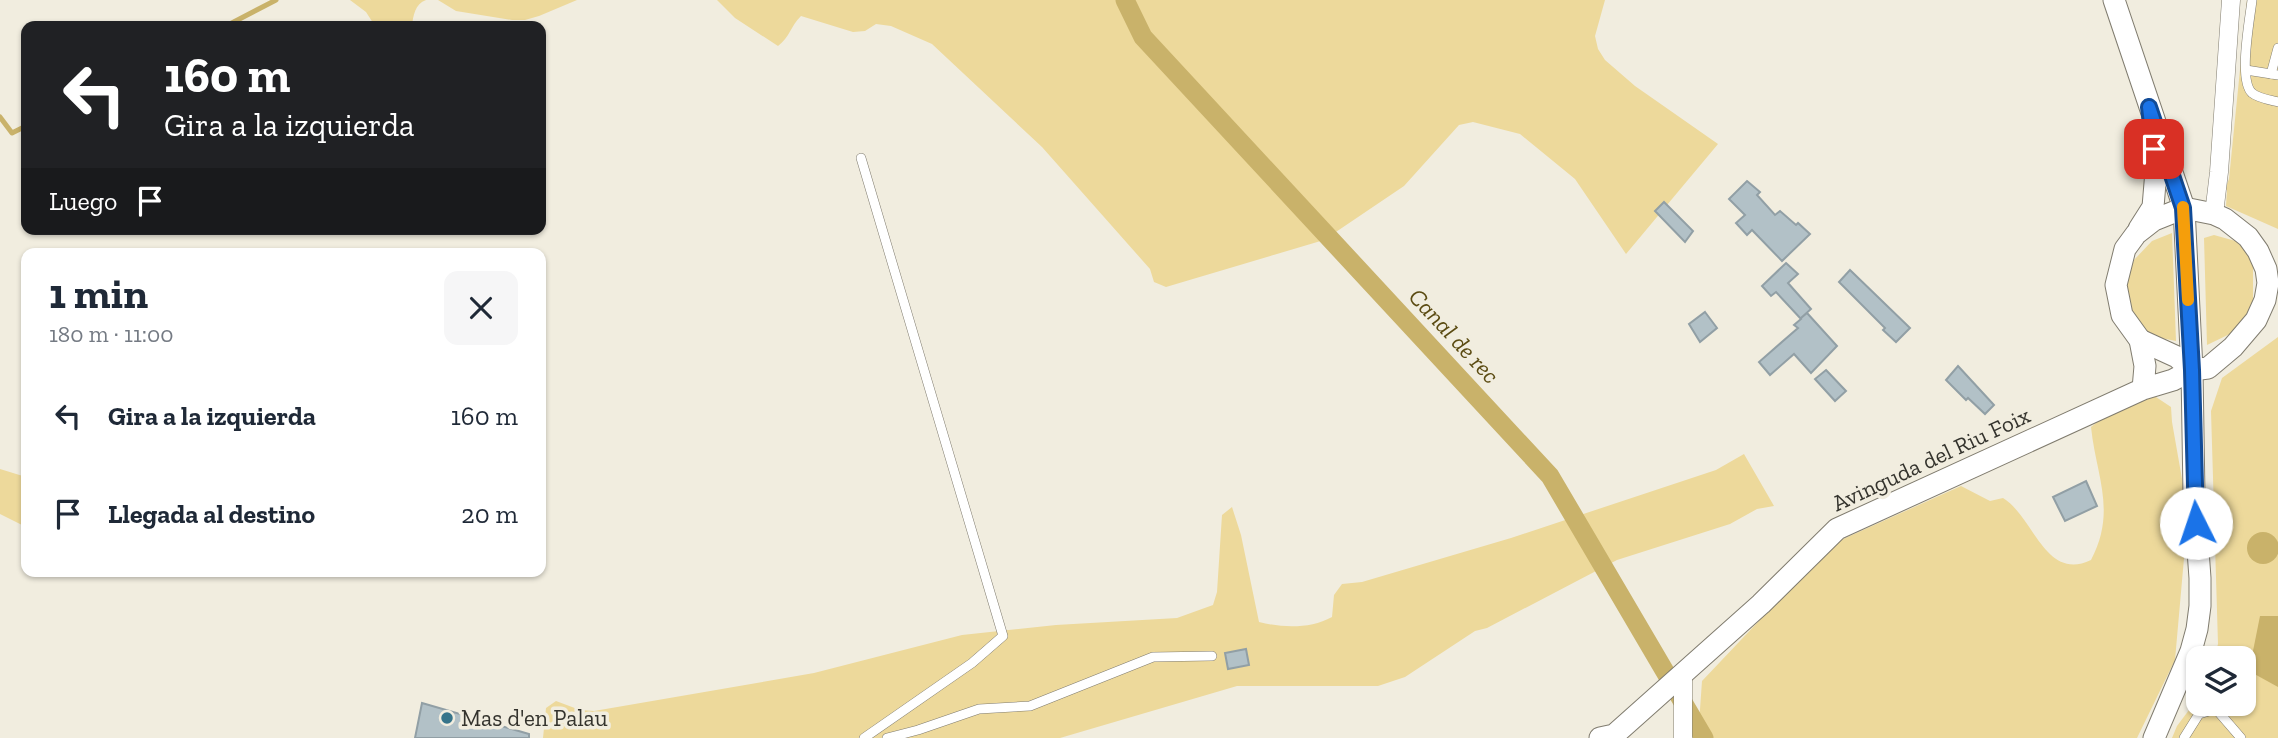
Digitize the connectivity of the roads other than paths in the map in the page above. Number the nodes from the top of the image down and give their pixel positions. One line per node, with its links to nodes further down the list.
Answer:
1 (2114, 0): 8 (street)
2 (2231, 0): 11 (street)
3 (2252, 0): 5 (lane)
4 (2278, 48): 6 (lane)
5 (2246, 70): 6 (lane); 7 (lane)
6 (2275, 74)
7 (2278, 102)
8 (2149, 107): 10 (street); 12 (street)
9 (861, 158): 18 (lane)
10 (2183, 208): 11 (street); 12 (street); 14 (street)
11 (2214, 214): 14 (street, Avinguda del Riu Foix)
12 (2136, 234): 13 (street)
13 (2140, 340): 14 (street); 15 (street)
14 (2192, 370): 15 (street, Avinguda del Riu Foix); 22 (street)
15 (2143, 389): 17 (street, Avinguda del Riu Foix)
16 (1212, 656): 19 (lane)
17 (1683, 675): 20 (street, Avinguda del Riu Foix); 21 (street)
18 (864, 738)
19 (887, 738)
20 (1600, 738)
21 (1683, 738)
22 (2154, 738)
23 (2184, 738): 24 (lane)
24 (2241, 738)

